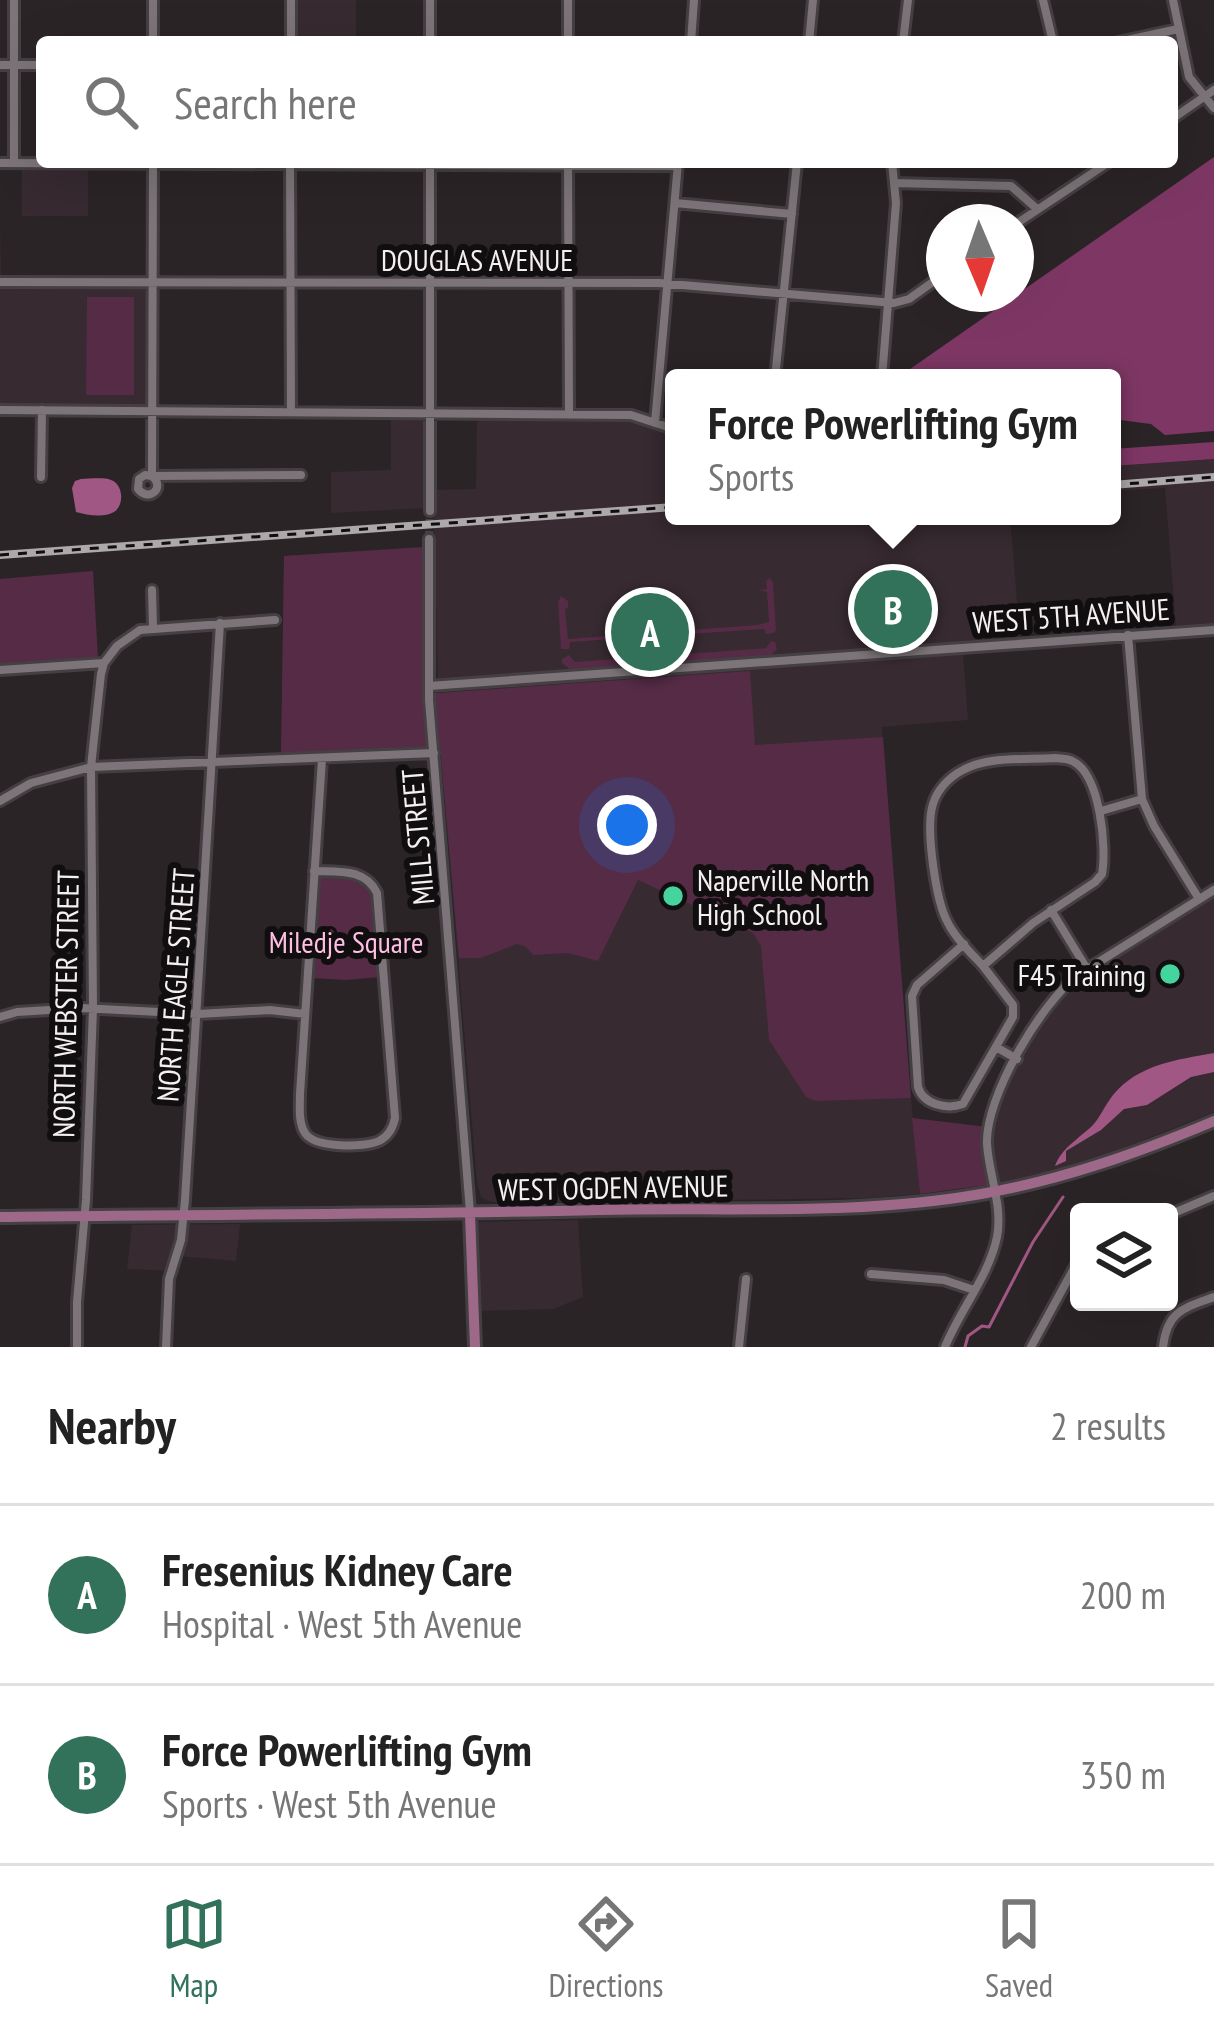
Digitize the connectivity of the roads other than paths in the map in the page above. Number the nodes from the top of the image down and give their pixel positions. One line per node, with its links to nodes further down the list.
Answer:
1 (14, 0): 22 (street)
2 (153, 0): 12 (street)
3 (291, 0): 13 (street)
4 (430, 0): 14 (street)
5 (568, 0): 15 (street)
6 (694, 0): 16 (street)
7 (813, 0): 17 (street)
8 (908, 0): 18 (street)
9 (1043, 0): 19 (street)
10 (1173, 0): 11 (street)
11 (1178, 29): 20 (street); 25 (street)
12 (153, 36)
13 (291, 36)
14 (430, 36)
15 (568, 36)
16 (691, 36)
17 (810, 36)
18 (904, 36)
19 (1051, 36)
20 (1146, 36)
21 (0, 65): 22 (street)
22 (14, 65): 23 (street); 29 (street)
23 (36, 65)
24 (1214, 90): 25 (street)
25 (1204, 97): 26 (street); 27 (street)
26 (1214, 108)
27 (1178, 115)
28 (0, 164): 29 (street)
29 (14, 164): 30 (street)
30 (36, 164)
31 (153, 168): 45 (street)
32 (290, 168): 46 (street)
33 (430, 168): 47 (street)
34 (568, 168): 48 (street)
35 (678, 168): 40 (street)
36 (796, 168): 43 (street)
37 (893, 168): 39 (street)
38 (1100, 168): 41 (street)
39 (894, 183): 41 (street); 52 (street)
40 (675, 203): 43 (street); 49 (street)
41 (1037, 209): 42 (street)
42 (1034, 211)
43 (792, 214): 51 (street)
44 (0, 282): 45 (street, DOUGLAS AVENUE)
45 (152, 283): 46 (street, DOUGLAS AVENUE); 57 (street)
46 (290, 283): 47 (street, DOUGLAS AVENUE); 58 (street)
47 (430, 283): 48 (street, DOUGLAS AVENUE); 59 (street)
48 (568, 284): 49 (street, DOUGLAS AVENUE); 60 (street)
49 (667, 284): 51 (street, DOUGLAS AVENUE); 61 (street)
50 (926, 287): 52 (street)
51 (783, 293): 52 (street, DOUGLAS AVENUE); 53 (street)
52 (888, 303): 54 (street)
53 (776, 369)
54 (883, 369)
55 (0, 410): 56 (street)
56 (42, 410): 57 (street); 64 (street)
57 (152, 411): 58 (street); 63 (street)
58 (291, 411): 59 (street)
59 (430, 412): 60 (street); 65 (street)
60 (568, 414): 61 (street)
61 (655, 423): 62 (street)
62 (665, 426)
63 (301, 475)
64 (41, 476)
65 (430, 511)
66 (429, 539): 75 (street, MILL STREET)
67 (152, 590): 70 (street)
68 (275, 620): 69 (street)
69 (220, 623): 70 (street); 78 (street, NORTH EAGLE STREET)
70 (153, 627): 73 (street)
71 (1214, 630): 72 (street, WEST 5TH AVENUE)
72 (1128, 635): 75 (street, WEST 5TH AVENUE); 80 (street)
73 (104, 663): 74 (street); 79 (street, NORTH WEBSTER STREET)
74 (0, 670)
75 (429, 686): 76 (street, MILL STREET)
76 (434, 753): 77 (street); 100 (street, MILL STREET)
77 (322, 759): 78 (street); 83 (street)
78 (212, 763): 79 (street); 91 (street, NORTH EAGLE STREET)
79 (91, 767): 81 (street); 90 (street, NORTH WEBSTER STREET)
80 (1142, 799): 82 (street); 85 (street)
81 (0, 801)
82 (1101, 811): 86 (street); 87 (street)
83 (314, 871): 92 (street); 92 (street)
84 (1214, 890): 85 (street)
85 (1199, 899): 89 (street)
86 (1051, 910): 88 (street); 89 (street)
87 (964, 944): 88 (street); 94 (street)
88 (983, 966): 94 (street)
89 (1087, 969): 95 (street)
90 (92, 1008): 91 (street); 93 (street); 101 (street, NORTH WEBSTER STREET)
91 (198, 1014): 92 (street); 102 (street, NORTH EAGLE STREET)
92 (305, 1014)
93 (0, 1018)
94 (996, 1047): 95 (street)
95 (1017, 1059): 97 (street)
96 (1214, 1121): 97 (main road, WEST OGDEN AVENUE)
97 (995, 1191): 100 (main road, WEST OGDEN AVENUE); 107 (street)
98 (1214, 1196): 99 (street)
99 (1178, 1210)
100 (470, 1214): 102 (main road, WEST OGDEN AVENUE); 111 (main road, MILL STREET)
101 (85, 1216): 102 (main road, WEST OGDEN AVENUE); 103 (main road, WEST OGDEN AVENUE); 109 (street, NORTH WEBSTER STREET)
102 (184, 1216): 110 (street, NORTH EAGLE STREET)
103 (0, 1217)
104 (871, 1274): 107 (street)
105 (1070, 1275): 114 (street)
106 (746, 1279): 112 (street)
107 (974, 1290): 113 (street)
108 (1214, 1297): 115 (street)
109 (77, 1347)
110 (166, 1347)
111 (475, 1347)
112 (739, 1347)
113 (945, 1347)
114 (1031, 1347)
115 (1163, 1347)

